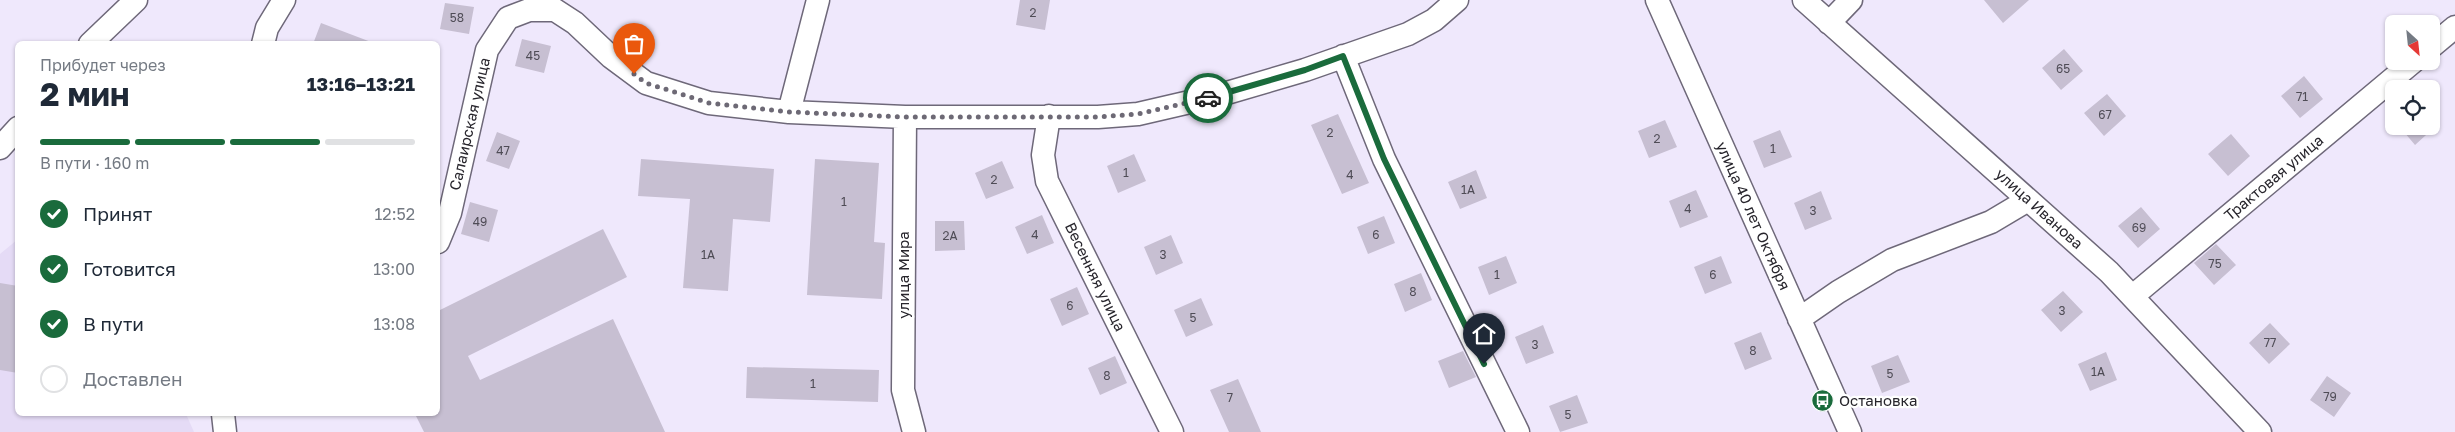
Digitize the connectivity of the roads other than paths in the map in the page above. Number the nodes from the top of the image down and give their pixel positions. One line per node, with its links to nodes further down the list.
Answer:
1 (136, 0): 11 (street)
2 (284, 0): 12 (street)
3 (818, 0): 15 (street)
4 (1458, 0): 13 (street, Салаирская улица)
5 (1657, 0): 23 (street, улица 40 лет Октября)
6 (1804, 0): 8 (street, улица Иванова)
7 (1851, 0): 8 (street)
8 (1829, 23): 20 (street, улица Иванова)
9 (2455, 27): 10 (street)
10 (2440, 39)
11 (93, 41)
12 (264, 41)
13 (1343, 56): 16 (street, Салаирская улица); 28 (street)
14 (2403, 70): 22 (street, Трактовая улица)
15 (790, 112): 17 (street, Салаирская улица); 21 (street, Салаирская улица)
16 (1049, 116): 17 (street, Салаирская улица); 27 (street, Весенняя улица)
17 (905, 117): 26 (street, улица Мира)
18 (15, 131): 19 (street)
19 (0, 148)
20 (2028, 200): 22 (street, улица Иванова); 23 (street)
21 (440, 237)
22 (2134, 296): 30 (street, улица Иванова)
23 (1799, 318): 29 (street, улица 40 лет Октября)
24 (223, 416): 25 (street)
25 (225, 432)
26 (914, 432)
27 (1172, 432)
28 (1518, 432)
29 (1850, 432)
30 (2260, 432)

